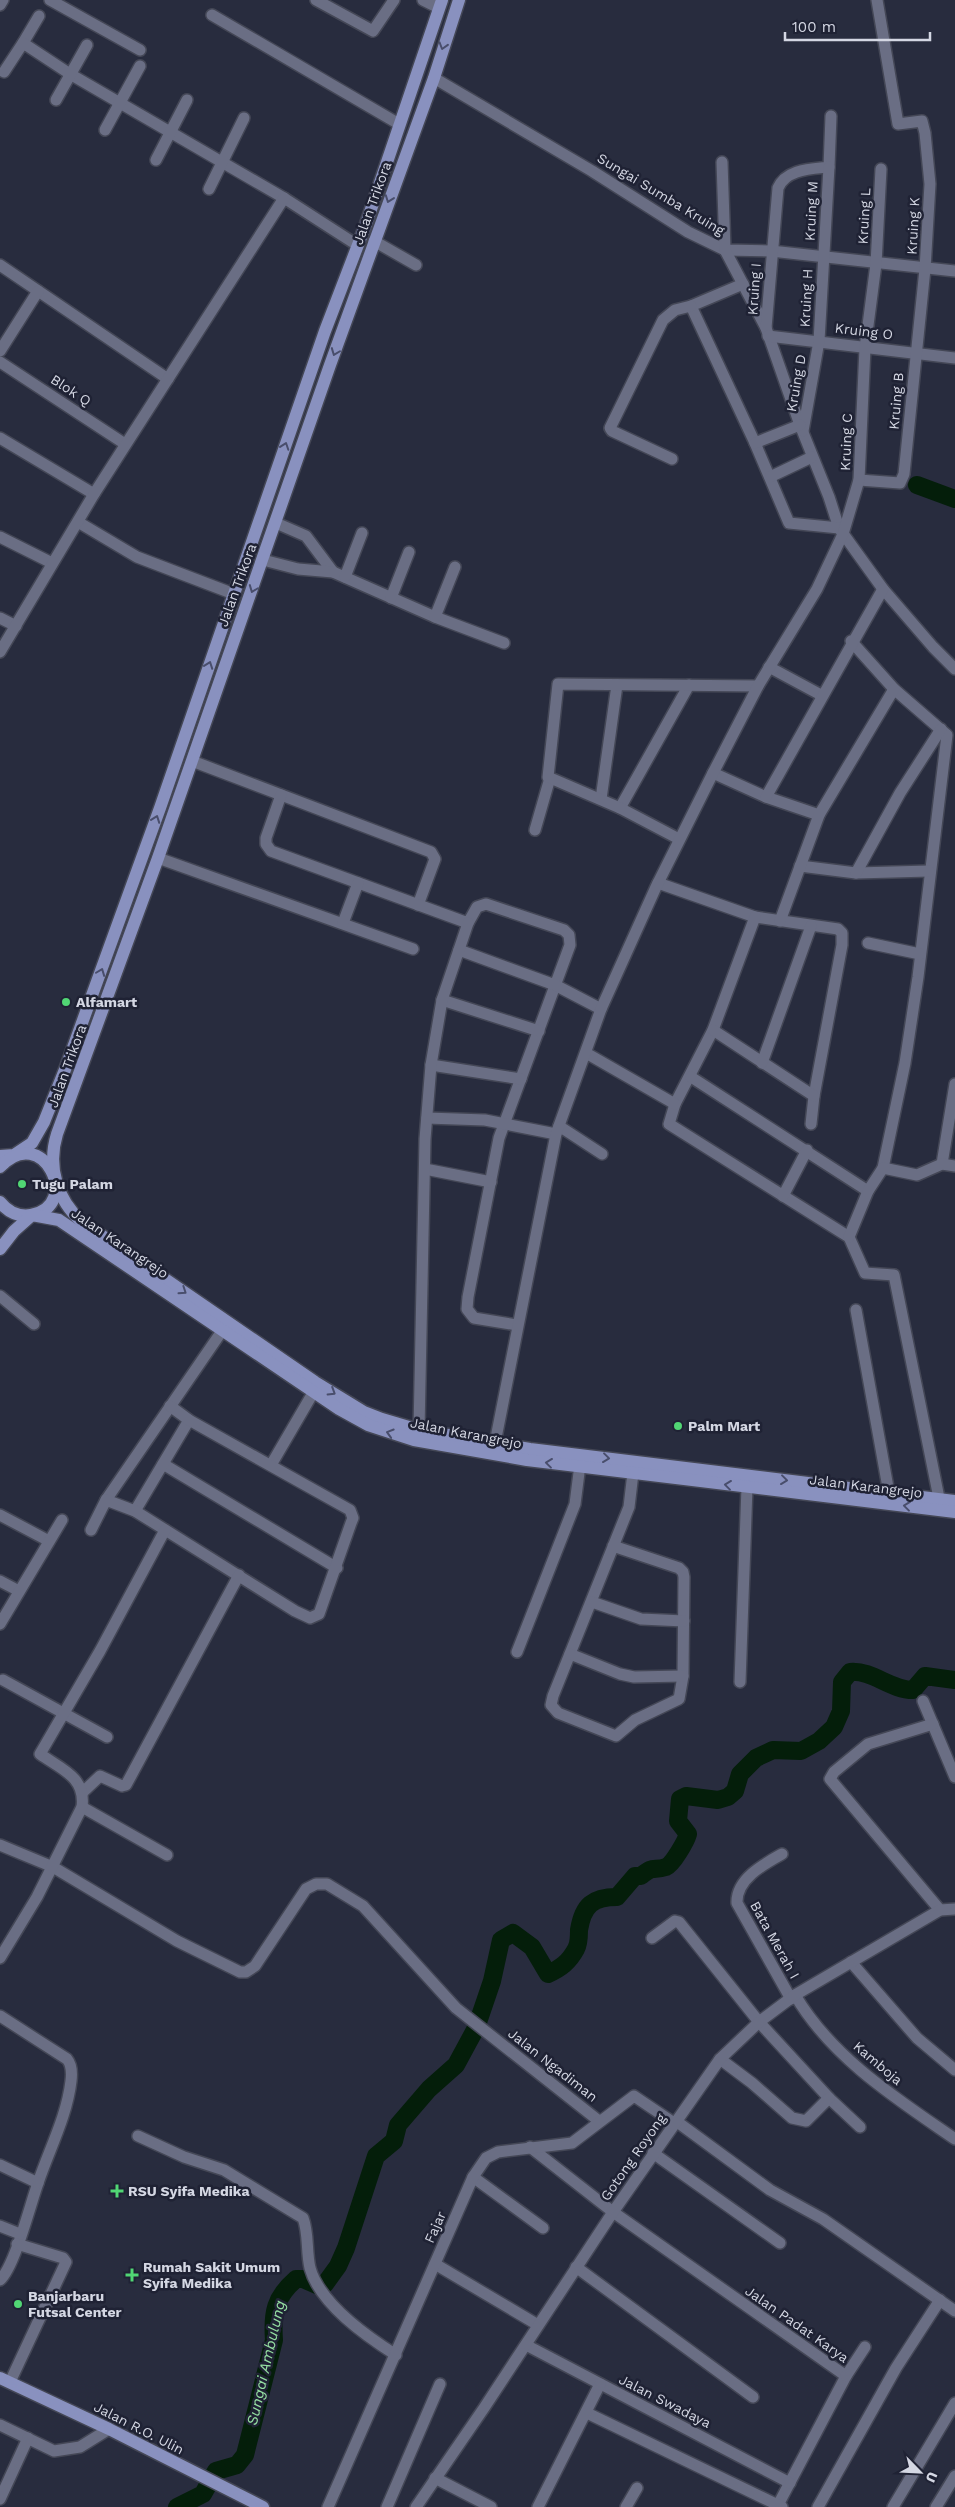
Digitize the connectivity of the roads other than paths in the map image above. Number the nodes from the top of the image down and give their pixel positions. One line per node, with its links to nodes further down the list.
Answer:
1 (3, 0): 9 (street)
2 (50, 0): 14 (street)
3 (316, 0): 4 (street)
4 (394, 0)
5 (423, 0): 8 (street)
6 (459, 0): 18 (main road, Jalan Trikora, one-way to 18)
7 (877, 0): 42 (street, Kruing K)
8 (440, 3): 24 (main road, Jalan Trikora)
9 (0, 5)
10 (212, 15): 24 (street)
11 (39, 16): 12 (street)
12 (23, 43): 16 (street); 17 (street)
13 (87, 45): 17 (street)
14 (140, 50)
15 (140, 66): 21 (street)
16 (4, 72)
17 (70, 74): 19 (street); 21 (street)
18 (434, 78): 34 (main road, Jalan Trikora, one-way to 34); 36 (street, Sungai Sumba Kruing)
19 (56, 100)
20 (187, 100): 26 (street)
21 (120, 103): 25 (street); 26 (street)
22 (831, 116): 30 (street, Kruing M)
23 (244, 118): 28 (street)
24 (399, 124): 35 (main road, Jalan Trikora)
25 (105, 130)
26 (169, 132): 27 (street); 28 (street)
27 (156, 160)
28 (222, 162): 32 (street); 33 (street)
29 (722, 162): 36 (street)
30 (828, 167): 37 (street, Kruing I); 38 (street, Kruing M)
31 (881, 169): 39 (street, Kruing L)
32 (209, 188)
33 (284, 198): 35 (street); 54 (street)
34 (374, 240): 41 (street); 62 (main road, Jalan Trikora, one-way to 62)
35 (357, 245): 61 (main road, Jalan Trikora, one-way to 35)
36 (725, 250): 37 (street, Sungai Sumba Kruing); 44 (street)
37 (772, 251): 38 (street, Sungai Sumba Kruing); 47 (street, Kruing I)
38 (824, 256): 39 (street, Sungai Sumba Kruing); 48 (street, Kruing H)
39 (876, 264): 42 (street, Sungai Sumba Kruing); 49 (street, Kruing L)
40 (0, 265): 45 (street)
41 (416, 265)
42 (925, 268): 43 (street, Sungai Sumba Kruing); 51 (street, Kruing K)
43 (955, 271)
44 (743, 284): 46 (street); 47 (street)
45 (38, 291): 50 (street); 54 (street)
46 (691, 306): 57 (street); 60 (street)
47 (767, 332): 48 (street, Kruing O); 55 (street)
48 (819, 340): 49 (street, Kruing O); 55 (street, Kruing D)
49 (865, 348): 51 (street, Kruing O); 64 (street, Kruing C)
50 (0, 351)
51 (916, 353): 52 (street, Kruing O); 64 (street, Kruing B)
52 (955, 358)
53 (0, 362): 58 (street, Blok Q)
54 (168, 379): 58 (street)
55 (802, 428): 57 (street); 59 (street)
56 (0, 438): 65 (street)
57 (755, 443): 63 (street)
58 (125, 444): 65 (street)
59 (812, 457): 63 (street); 70 (street)
60 (672, 459)
61 (278, 467): 62 (main road); 66 (main road, Jalan Trikora)
62 (294, 469): 67 (main road, Jalan Trikora)
63 (770, 477): 70 (street)
64 (859, 480): 70 (street, Kruing C)
65 (94, 494): 68 (street)
66 (266, 500): 67 (main road); 80 (main road, Jalan Trikora)
67 (283, 503): 69 (main road, Jalan Trikora)
68 (78, 522): 75 (street); 80 (street)
69 (276, 523): 74 (main road, Jalan Trikora); 77 (street)
70 (841, 531): 79 (street); 88 (street, Kruing C)
71 (362, 533): 78 (street)
72 (0, 537): 75 (street)
73 (409, 552): 81 (street)
74 (263, 560): 77 (street); 96 (main road, Jalan Trikora, one-way to 96)
75 (52, 563): 84 (street)
76 (455, 567): 82 (street)
77 (333, 572): 78 (street)
78 (345, 577): 81 (street)
79 (883, 589): 85 (street); 89 (street)
80 (234, 594): 141 (main road, Jalan Trikora, one-way to 80)
81 (391, 598): 82 (street)
82 (435, 617): 86 (street)
83 (0, 618): 84 (street)
84 (16, 626): 87 (street)
85 (852, 642): 93 (street); 94 (street)
86 (504, 643)
87 (0, 652)
88 (769, 667): 92 (street, Kruing C); 94 (street)
89 (955, 668)
90 (617, 685): 91 (street); 98 (street); 101 (street)
91 (689, 685): 92 (street); 102 (street)
92 (758, 686): 97 (street, Kruing C)
93 (894, 689): 95 (street); 103 (street)
94 (822, 695): 100 (street)
95 (941, 729): 108 (street); 109 (street)
96 (192, 761): 99 (street); 106 (main road, Jalan Trikora)
97 (713, 773): 100 (street); 105 (street, Kruing C)
98 (550, 778): 101 (street); 104 (street)
99 (281, 795): 110 (street); 112 (street)
100 (766, 797): 103 (street)
101 (601, 799): 102 (street)
102 (620, 808): 105 (street)
103 (819, 815): 107 (street)
104 (535, 830)
105 (679, 839): 111 (street, Kruing C)
106 (158, 858): 115 (street); 148 (main road, Jalan Trikora)
107 (800, 866): 109 (street); 114 (street)
108 (929, 871): 109 (street); 121 (street)
109 (856, 873)
110 (358, 883): 112 (street); 115 (street)
111 (658, 883): 113 (street); 124 (street, Kruing C)
112 (418, 905): 116 (street)
113 (755, 917): 114 (street); 125 (street)
114 (780, 921): 117 (street)
115 (343, 923): 119 (street)
116 (468, 923): 120 (street); 122 (street)
117 (812, 926): 128 (street); 133 (street)
118 (868, 943): 121 (street)
119 (413, 949)
120 (459, 950): 122 (street); 123 (street)
121 (920, 954): 146 (street)
122 (555, 986): 124 (street); 126 (street)
123 (442, 1000): 126 (street); 129 (street)
124 (601, 1009): 127 (street, Kruing C)
125 (713, 1030): 128 (street); 130 (street)
126 (539, 1031): 131 (street)
127 (586, 1053): 134 (street); 138 (street, Kruing C)
128 (762, 1063): 133 (street)
129 (430, 1065): 131 (street); 135 (street)
130 (691, 1077): 134 (street); 139 (street)
131 (521, 1079): 136 (street)
132 (955, 1084): 143 (street)
133 (814, 1096): 137 (street)
134 (675, 1104): 151 (street)
135 (428, 1118): 136 (street); 147 (street)
136 (504, 1124): 138 (street); 149 (street)
137 (811, 1124)
138 (558, 1130): 140 (street); 159 (street, Kruing C)
139 (807, 1150): 150 (street); 151 (street)
140 (602, 1154)
141 (14, 1155): 142 (main road); 145 (main road, Jalan Trikora); 148 (main road)
142 (0, 1156)
143 (942, 1164): 144 (street); 146 (street)
144 (955, 1166)
145 (0, 1167)
146 (884, 1168): 150 (street)
147 (425, 1170): 149 (street); 164 (street)
148 (56, 1181): 153 (main road); 164 (main road, Jalan Karangrejo, one-way to 164)
149 (491, 1182): 159 (street)
150 (868, 1192): 154 (street)
151 (783, 1196): 154 (street)
152 (0, 1202): 153 (main road, Jalan Karangrejo)
153 (32, 1215): 155 (main road); 160 (main road, Jalan Karangrejo)
154 (849, 1237): 173 (street)
155 (0, 1249)
156 (0, 1296): 158 (street)
157 (856, 1310): 172 (street)
158 (34, 1324)
159 (517, 1325): 165 (street, Kruing C)
160 (222, 1331): 161 (main road, Jalan Karangrejo); 162 (street)
161 (313, 1393): 166 (main road, Jalan Karangrejo, one-way to 161); 168 (street)
162 (170, 1406): 163 (street); 174 (street)
163 (189, 1420): 167 (street); 168 (street)
164 (419, 1430): 165 (main road, Jalan Karangrejo)
165 (494, 1443): 166 (main road, Jalan Karangrejo)
166 (580, 1461): 169 (main road, Jalan Karangrejo); 171 (main road, Jalan Karangrejo, one-way to 171); 191 (street)
167 (163, 1464): 176 (street); 184 (street)
168 (271, 1465): 184 (street)
169 (633, 1473): 170 (main road, Jalan Karangrejo, one-way to 169); 183 (street)
170 (747, 1487): 171 (main road, Jalan Karangrejo); 195 (street)
171 (822, 1490): 172 (main road, Jalan Karangrejo); 177 (main road, Jalan Karangrejo, one-way to 171)
172 (889, 1492): 173 (main road, Jalan Karangrejo)
173 (939, 1498): 175 (main road, Jalan Karangrejo)
174 (106, 1500): 176 (street); 180 (street)
175 (955, 1501)
176 (135, 1511): 181 (street)
177 (955, 1512)
178 (0, 1515): 182 (street)
179 (62, 1520): 182 (street)
180 (91, 1530)
181 (165, 1530): 185 (street); 197 (street)
182 (49, 1541): 187 (street)
183 (614, 1546): 188 (street); 189 (street)
184 (337, 1568): 185 (street)
185 (239, 1575): 201 (street)
186 (0, 1581): 187 (street)
187 (19, 1591): 190 (street)
188 (592, 1602): 189 (street); 192 (street)
189 (684, 1621): 193 (street)
190 (0, 1624)
191 (517, 1652)
192 (570, 1654): 193 (street); 193 (street)
193 (683, 1676)
194 (3, 1680): 197 (street)
195 (740, 1682)
196 (923, 1701): 198 (street)
197 (64, 1712): 199 (street); 201 (street)
198 (933, 1724): 200 (street); 208 (street)
199 (107, 1737)
200 (955, 1777)
201 (83, 1792): 202 (street)
202 (82, 1807): 205 (street); 206 (street)
203 (0, 1845): 206 (street, Jalan Ngadiman)
204 (782, 1854): 212 (street, Bata Merah I)
205 (167, 1855)
206 (53, 1867): 210 (street); 218 (street, Jalan Ngadiman)
207 (955, 1909): 208 (street, Gotong Royong)
208 (940, 1910): 211 (street, Gotong Royong)
209 (652, 1938): 214 (street)
210 (0, 1958)
211 (852, 1962): 212 (street, Gotong Royong); 216 (street)
212 (793, 1997): 214 (street, Gotong Royong); 222 (street, Kamboja)
213 (0, 2016): 227 (street)
214 (759, 2022): 215 (street, Gotong Royong); 217 (street)
215 (720, 2059): 217 (street); 219 (street, Gotong Royong)
216 (955, 2070)
217 (829, 2098): 220 (street)
218 (599, 2121): 219 (street, Fajar); 223 (street, Fajar)
219 (675, 2122): 224 (street, Gotong Royong); 236 (street)
220 (860, 2127)
221 (138, 2136): 241 (street)
222 (955, 2139)
223 (530, 2147): 226 (street, Fajar); 228 (street, Jalan Padat Karya)
224 (653, 2153): 228 (street, Gotong Royong); 232 (street)
225 (0, 2165): 227 (street)
226 (473, 2177): 230 (street); 233 (street, Fajar)
227 (38, 2183): 231 (street)
228 (613, 2212): 234 (street, Gotong Royong); 242 (street, Jalan Padat Karya)
229 (0, 2226): 231 (street)
230 (543, 2228)
231 (19, 2239): 235 (street); 243 (street)
232 (780, 2243)
233 (435, 2264): 238 (street); 241 (street, Fajar)
234 (576, 2267): 238 (street, Gotong Royong); 246 (street)
235 (0, 2280)
236 (940, 2300): 237 (street); 265 (street)
237 (955, 2311)
238 (538, 2324): 239 (street, Gotong Royong)
239 (526, 2345): 245 (street, Jalan Swadaya); 253 (street, Gotong Royong)
240 (865, 2347): 242 (street)
241 (396, 2355): 259 (street, Fajar)
242 (846, 2376): 254 (street, Jalan Padat Karya)
243 (5, 2380): 250 (main road, Jalan R.O. Ulin)
244 (440, 2384): 260 (street)
245 (600, 2384): 248 (street); 254 (street, Jalan Swadaya)
246 (754, 2397)
247 (955, 2403): 266 (street)
248 (587, 2413): 257 (street); 263 (street)
249 (0, 2425): 251 (street)
250 (109, 2429): 251 (street); 258 (main road, Jalan R.O. Ulin)
251 (28, 2438): 256 (street)
252 (955, 2476): 267 (street)
253 (435, 2478): 261 (street, Gotong Royong); 262 (street)
254 (790, 2483): 257 (street, Jalan Padat Karya)
255 (637, 2488): 264 (street)
256 (0, 2499)
257 (780, 2506)
258 (263, 2507)
259 (328, 2507)
260 (387, 2507)
261 (416, 2507)
262 (491, 2507)
263 (538, 2507)
264 (626, 2507)
265 (818, 2507)
266 (893, 2507)
267 (936, 2507)

